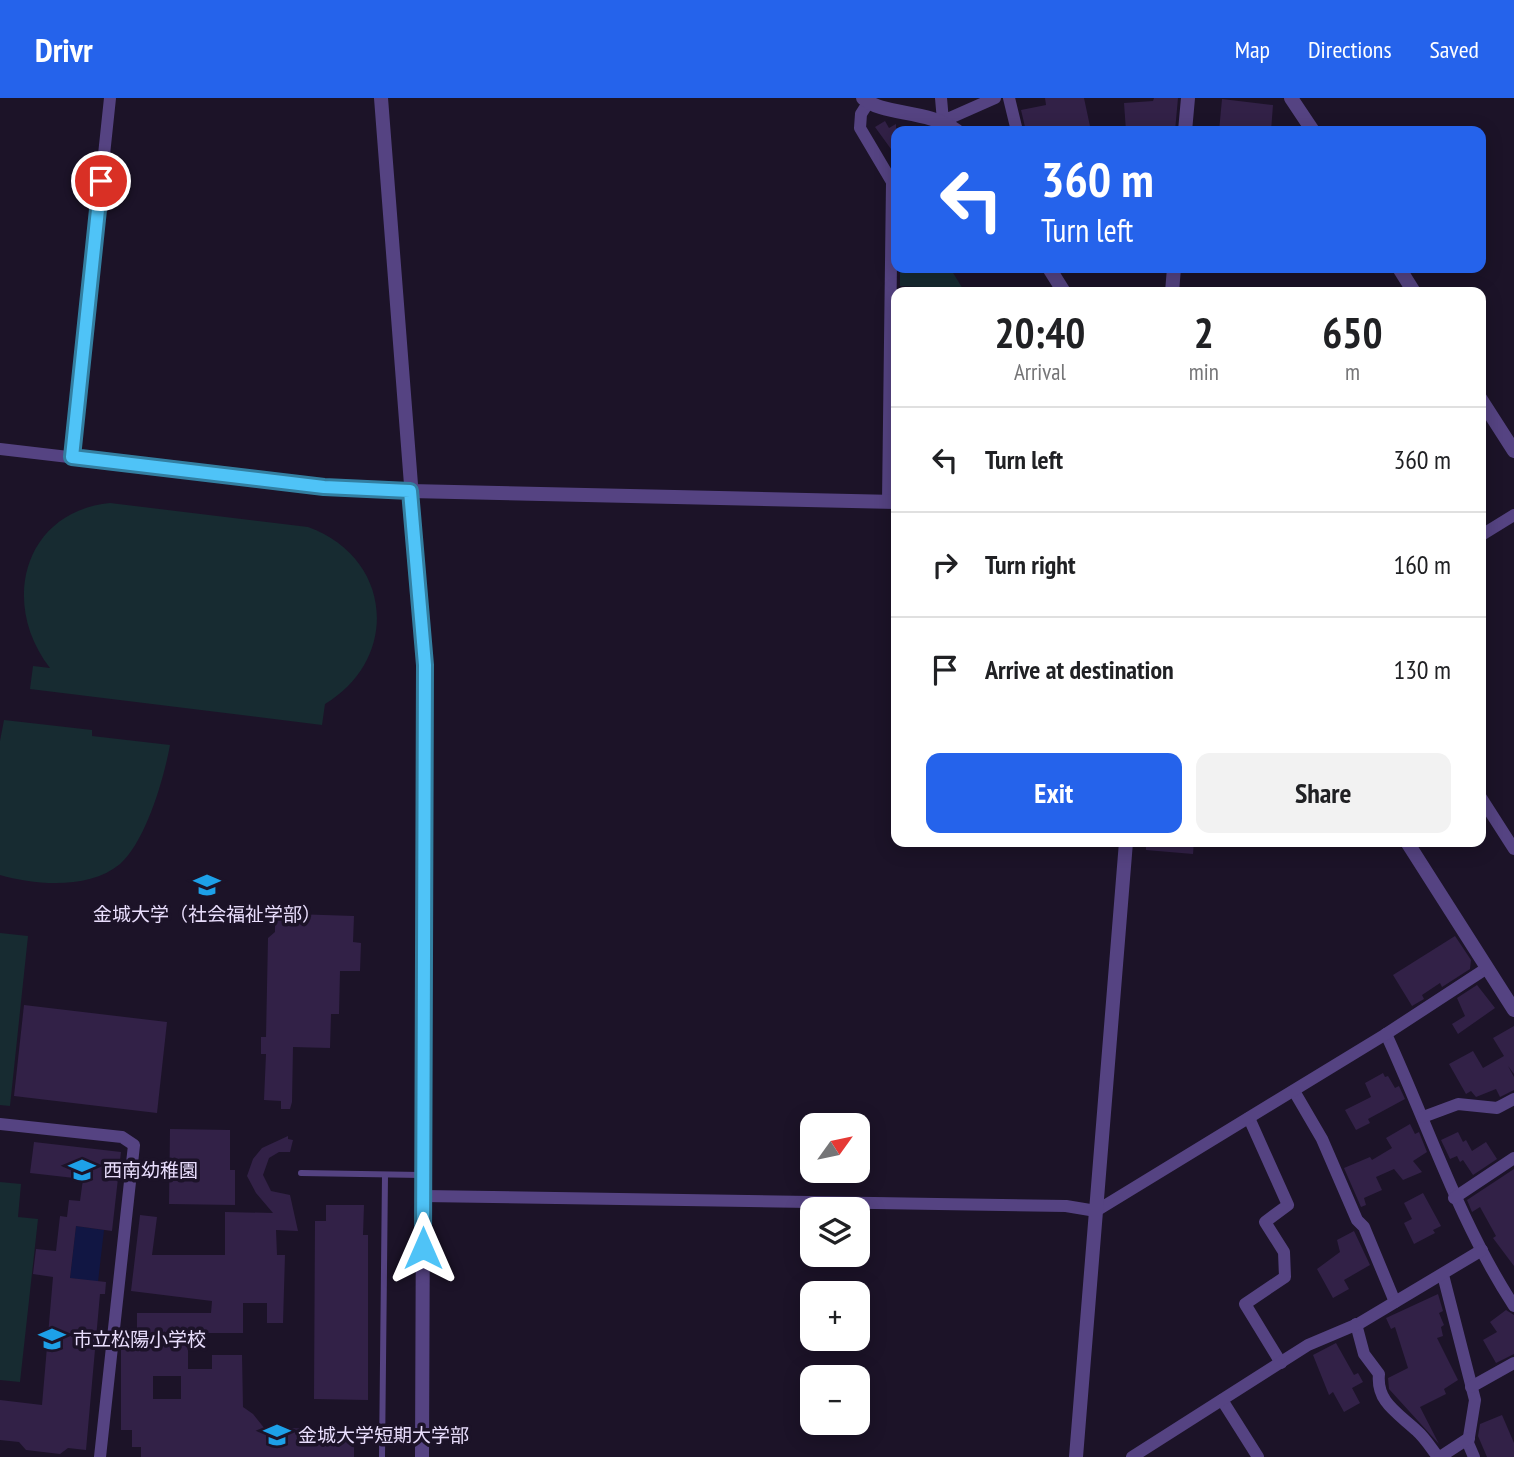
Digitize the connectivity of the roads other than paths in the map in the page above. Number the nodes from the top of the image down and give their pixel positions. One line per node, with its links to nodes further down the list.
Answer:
1 (110, 98): 18 (street)
2 (381, 98): 19 (street)
3 (940, 98): 9 (street)
4 (995, 98): 9 (street)
5 (1009, 98): 11 (street)
6 (1188, 98): 12 (street)
7 (1291, 98): 13 (street)
8 (865, 100): 9 (street); 14 (street)
9 (943, 121): 10 (street)
10 (950, 126)
11 (1016, 126)
12 (1185, 126)
13 (1309, 126)
14 (891, 176)
15 (1486, 407): 17 (street)
16 (0, 449): 18 (street)
17 (1514, 451)
18 (72, 457): 19 (street)
19 (410, 491): 20 (street); 38 (street)
20 (891, 502)
21 (1514, 514): 22 (street)
22 (1486, 532)
23 (1486, 805): 26 (street)
24 (1126, 847): 41 (street)
25 (1410, 847): 27 (street)
26 (1514, 849)
27 (1487, 968): 28 (street); 29 (street)
28 (1514, 1010)
29 (1386, 1034): 30 (street); 32 (street)
30 (1294, 1091): 33 (street); 44 (street)
31 (1514, 1099): 32 (street)
32 (1423, 1116): 40 (street)
33 (1249, 1118): 41 (street); 47 (street)
34 (0, 1124): 52 (street)
35 (1514, 1158): 40 (street)
36 (302, 1174): 37 (lane)
37 (385, 1174): 38 (lane); 53 (lane)
38 (423, 1175): 39 (street)
39 (423, 1196): 41 (street); 54 (street)
40 (1454, 1198): 42 (street)
41 (1096, 1211): 55 (street)
42 (1482, 1250): 43 (street); 45 (street)
43 (1443, 1275): 44 (street); 49 (street)
44 (1395, 1302): 46 (street)
45 (1514, 1306)
46 (1356, 1324): 47 (street); 58 (street)
47 (1281, 1363): 50 (street)
48 (1514, 1363): 49 (street)
49 (1471, 1387): 51 (street)
50 (1222, 1400): 56 (street); 57 (street)
51 (1469, 1438): 58 (street); 59 (street)
52 (100, 1457)
53 (382, 1457)
54 (422, 1457)
55 (1076, 1457)
56 (1132, 1457)
57 (1258, 1457)
58 (1439, 1457)
59 (1474, 1457)

